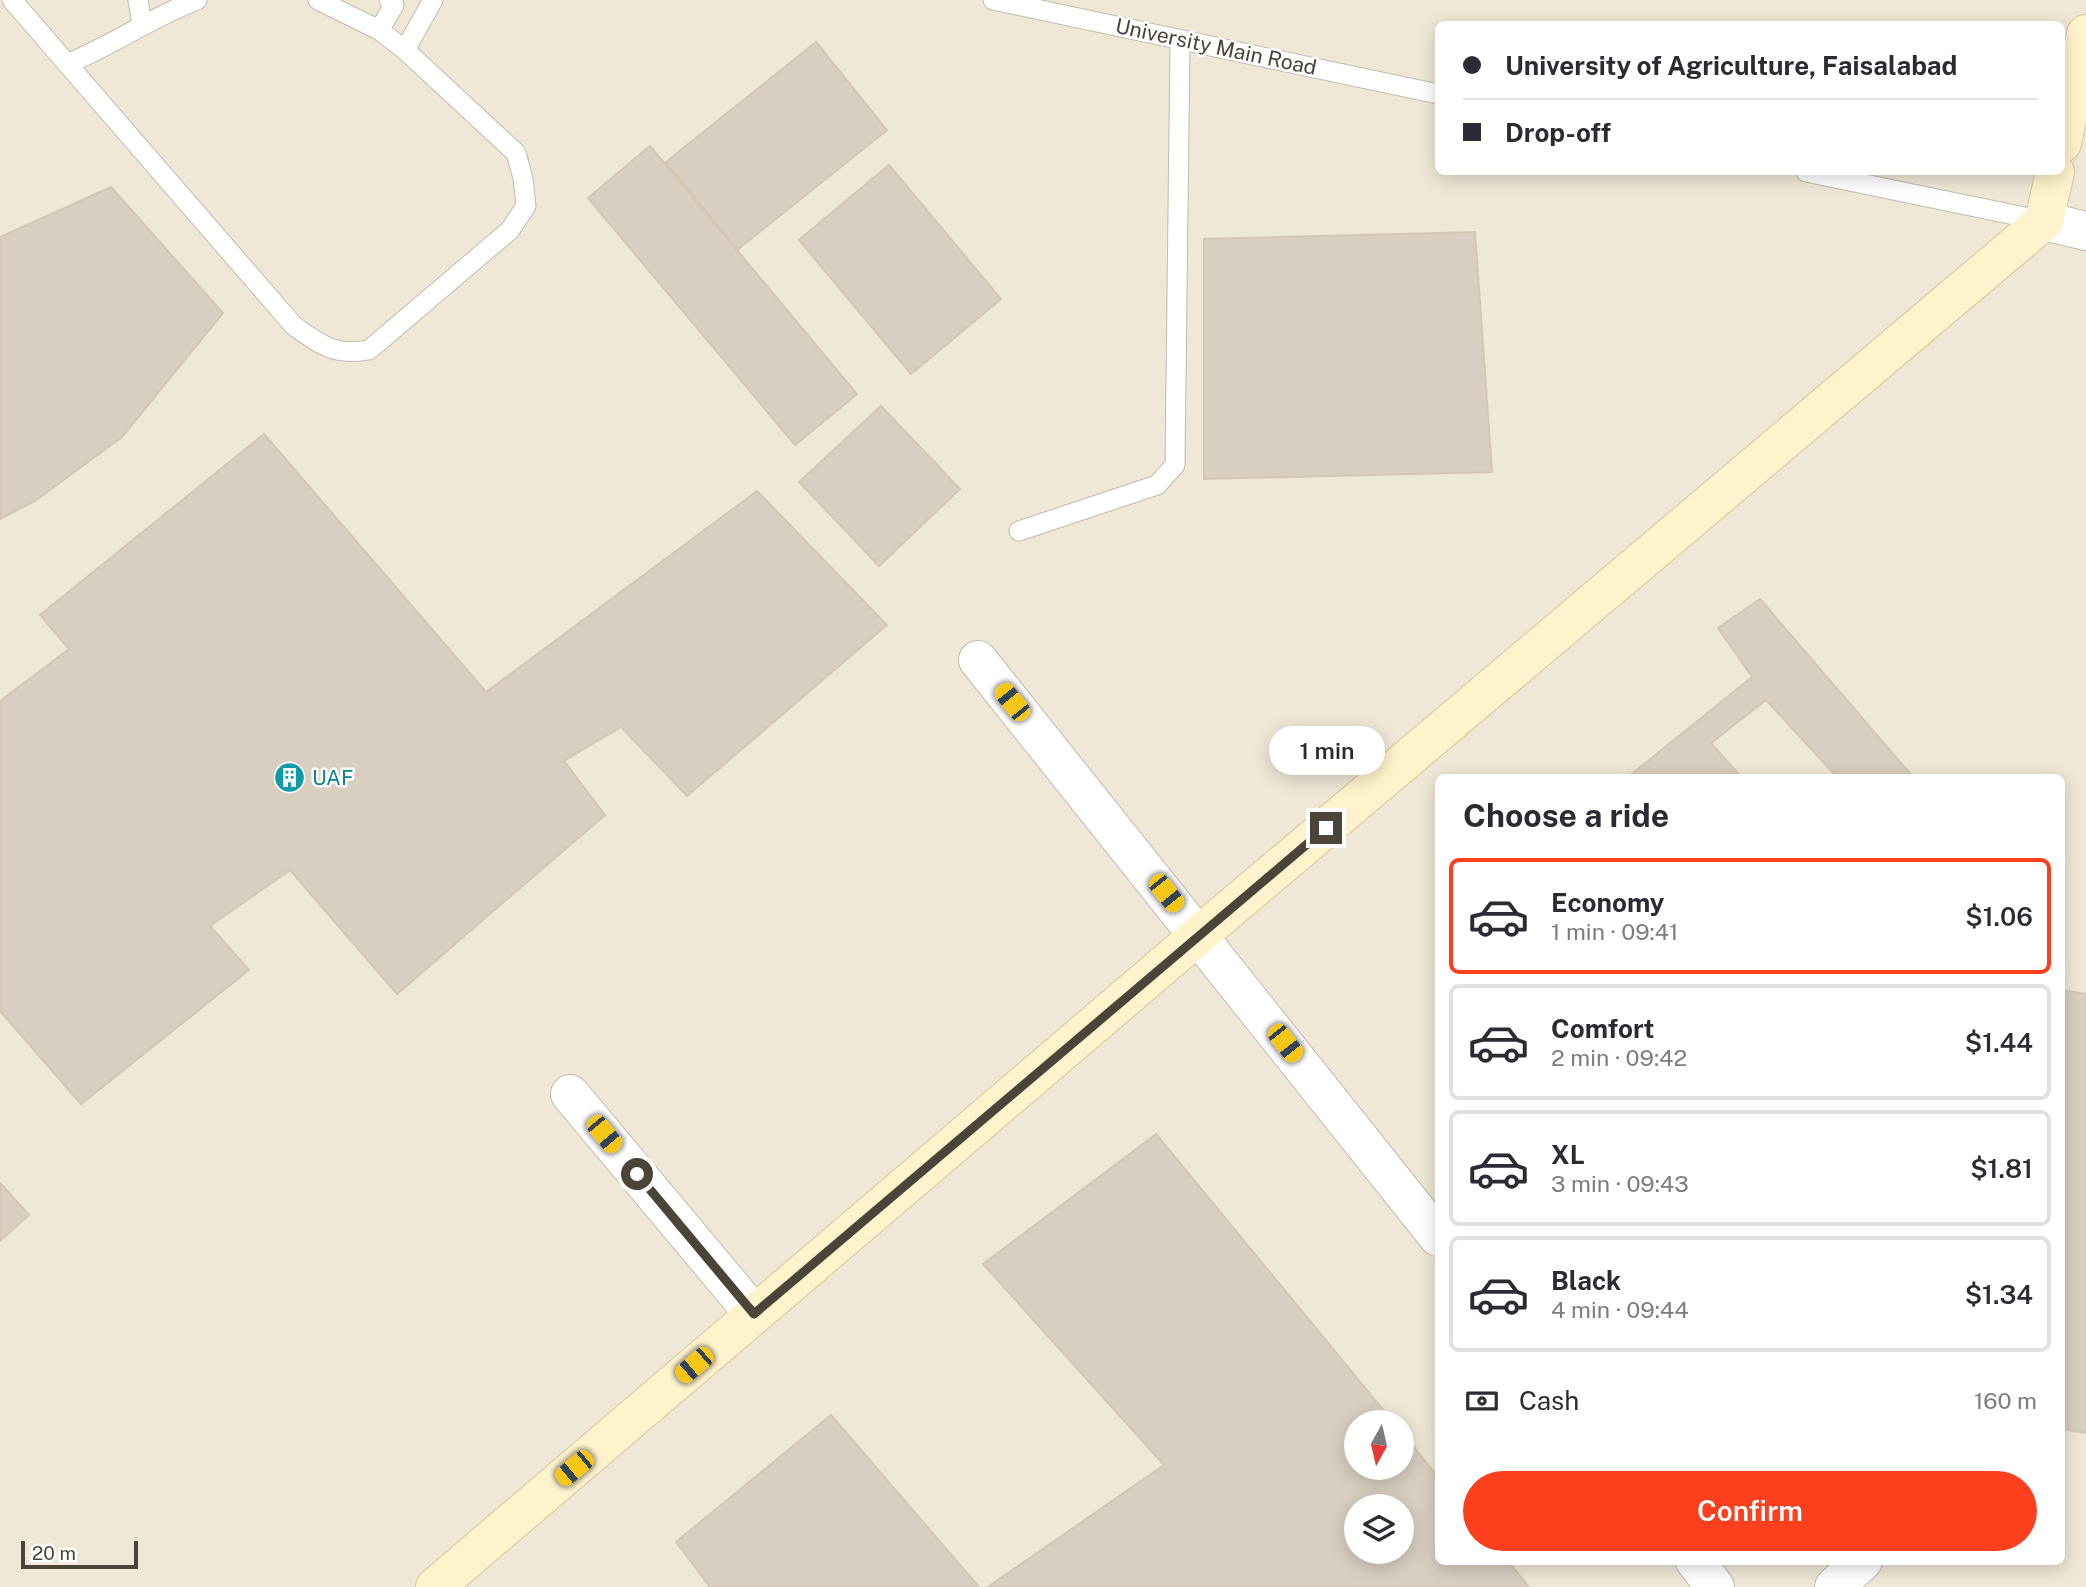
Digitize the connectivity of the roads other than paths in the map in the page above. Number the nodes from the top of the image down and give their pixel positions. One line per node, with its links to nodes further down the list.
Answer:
1 (12, 0): 13 (lane)
2 (138, 0): 8 (lane)
3 (197, 0): 8 (lane)
4 (318, 0): 9 (lane)
5 (389, 0): 9 (lane)
6 (433, 0): 12 (lane)
7 (993, 0): 11 (lane, University Main Road)
8 (142, 25): 13 (lane)
9 (379, 30): 12 (lane)
10 (2086, 34): 15 (street)
11 (1180, 40): 14 (lane, University Main Road); 20 (lane)
12 (405, 51): 13 (lane)
13 (69, 63)
14 (1435, 93)
15 (2065, 129)
16 (1821, 175): 18 (lane)
17 (2054, 175): 18 (street)
18 (2044, 221): 19 (street); 22 (street)
19 (2086, 231)
20 (1019, 531)
21 (978, 660): 22 (street)
22 (1199, 935): 24 (street); 25 (street)
23 (570, 1094): 25 (street)
24 (1435, 1233)
25 (754, 1314): 28 (street)
26 (1698, 1565): 29 (street)
27 (1859, 1565): 30 (street)
28 (435, 1587)
29 (1715, 1587)
30 (1834, 1587)

